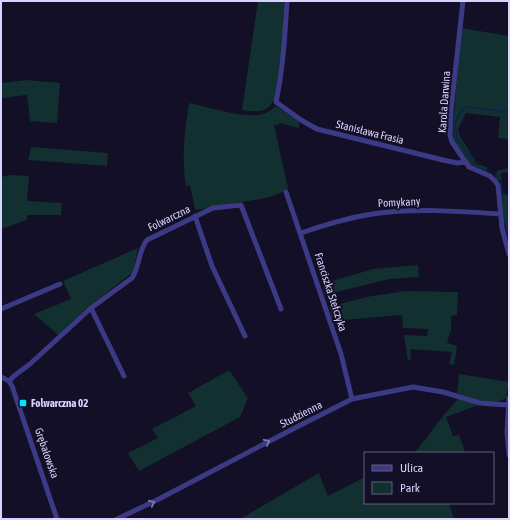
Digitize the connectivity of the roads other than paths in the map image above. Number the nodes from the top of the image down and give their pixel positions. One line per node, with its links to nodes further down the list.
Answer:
1 (287, 1): 3 (street, Stanisława Frasia)
2 (463, 1): 3 (street, Karola Darwina)
3 (465, 162): 5 (street, Karola Darwina)
4 (286, 192): 7 (street, Franciszka Stefczyka)
5 (500, 214): 7 (street, Pomykany); 8 (street, Karola Darwina)
6 (195, 216): 10 (street, Folwarczna); 11 (street, Folwarczna); 13 (street)
7 (301, 233): 18 (street, Franciszka Stefczyka)
8 (509, 254)
9 (60, 284): 12 (street)
10 (91, 308): 14 (street); 16 (street, Folwarczna)
11 (281, 309)
12 (1, 310)
13 (245, 336)
14 (124, 376)
15 (1, 377): 16 (street)
16 (9, 381): 21 (street, Grębałowska)
17 (509, 398): 19 (street)
18 (352, 400): 19 (street, Studzienna); 22 (street, Studzienna, one-way to 18)
19 (508, 405): 20 (street)
20 (509, 455)
21 (57, 519)
22 (116, 519)

